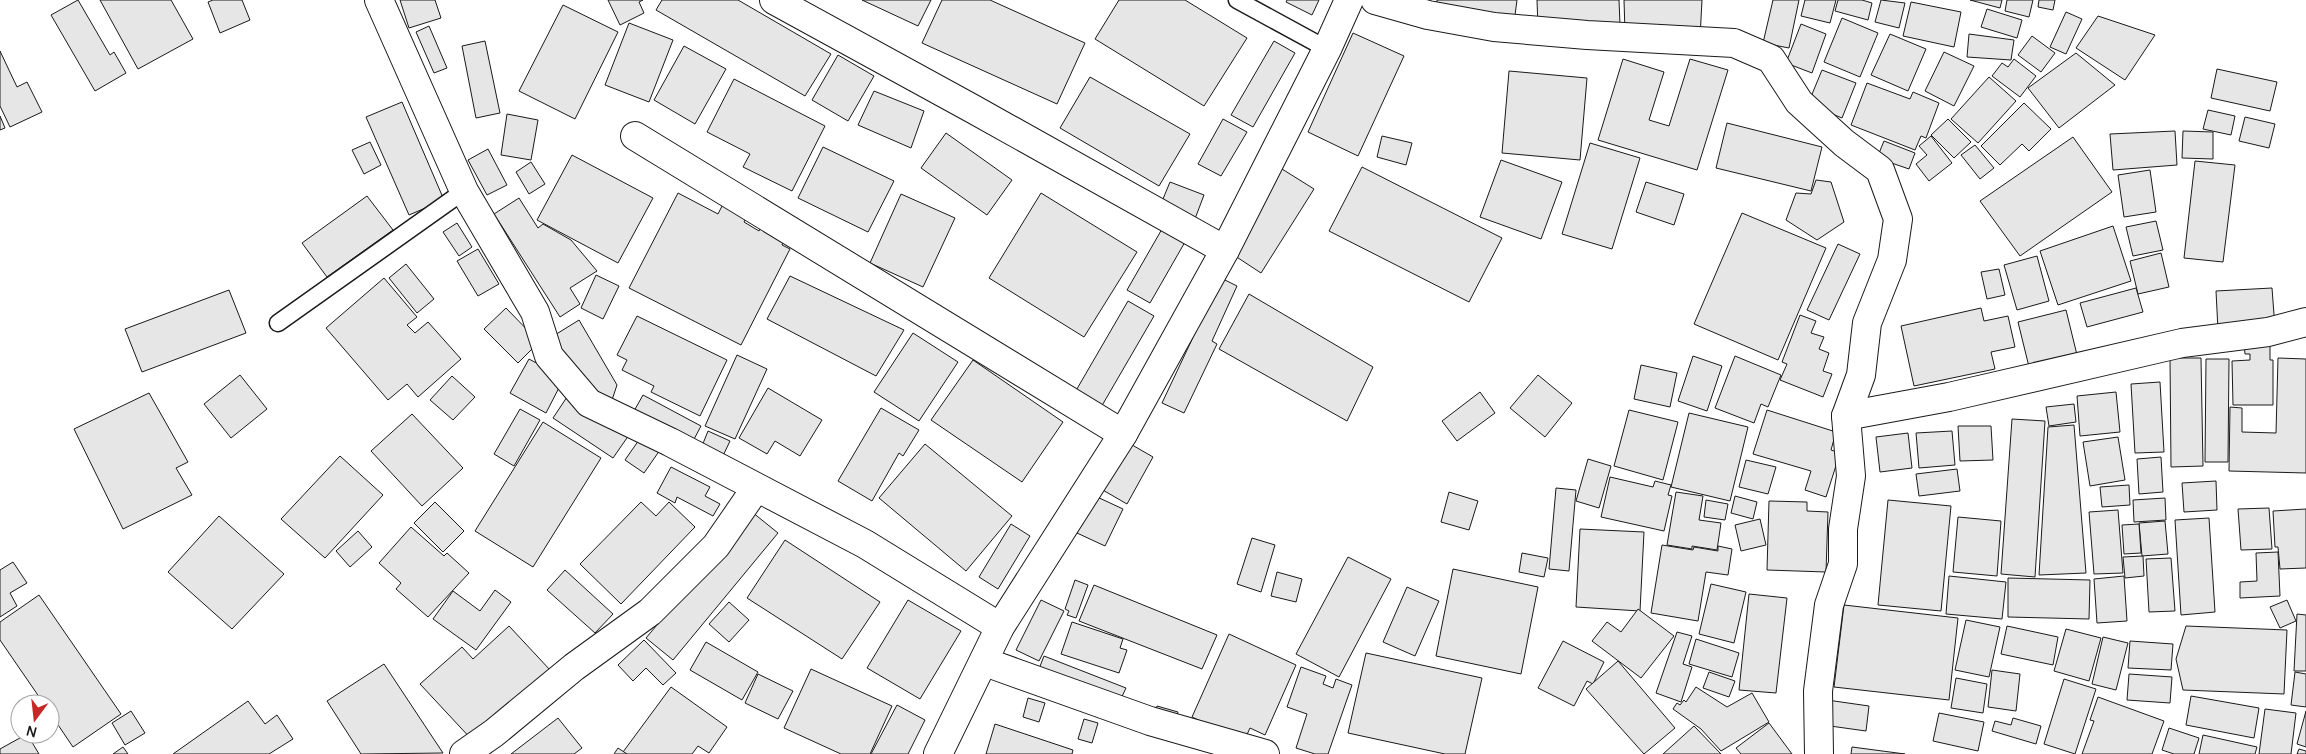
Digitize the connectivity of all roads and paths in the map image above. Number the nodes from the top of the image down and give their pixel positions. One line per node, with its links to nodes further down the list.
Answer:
1 (379, 0): 8 (street)
2 (774, 0): 9 (street)
3 (1237, 0): 6 (lane)
4 (1348, 0): 6 (street)
5 (1375, 0): 12 (street)
6 (1327, 49): 9 (street)
7 (635, 136): 13 (street)
8 (464, 191): 11 (lane); 14 (street)
9 (1225, 250): 13 (street)
10 (2306, 322): 12 (street)
11 (278, 323)
12 (1846, 416): 20 (street)
13 (1123, 434): 15 (street)
14 (756, 488): 15 (street); 17 (street)
15 (1000, 627): 16 (street)
16 (985, 662): 18 (street); 19 (street)
17 (464, 754)
18 (938, 754)
19 (1265, 754)
20 (1819, 754)

